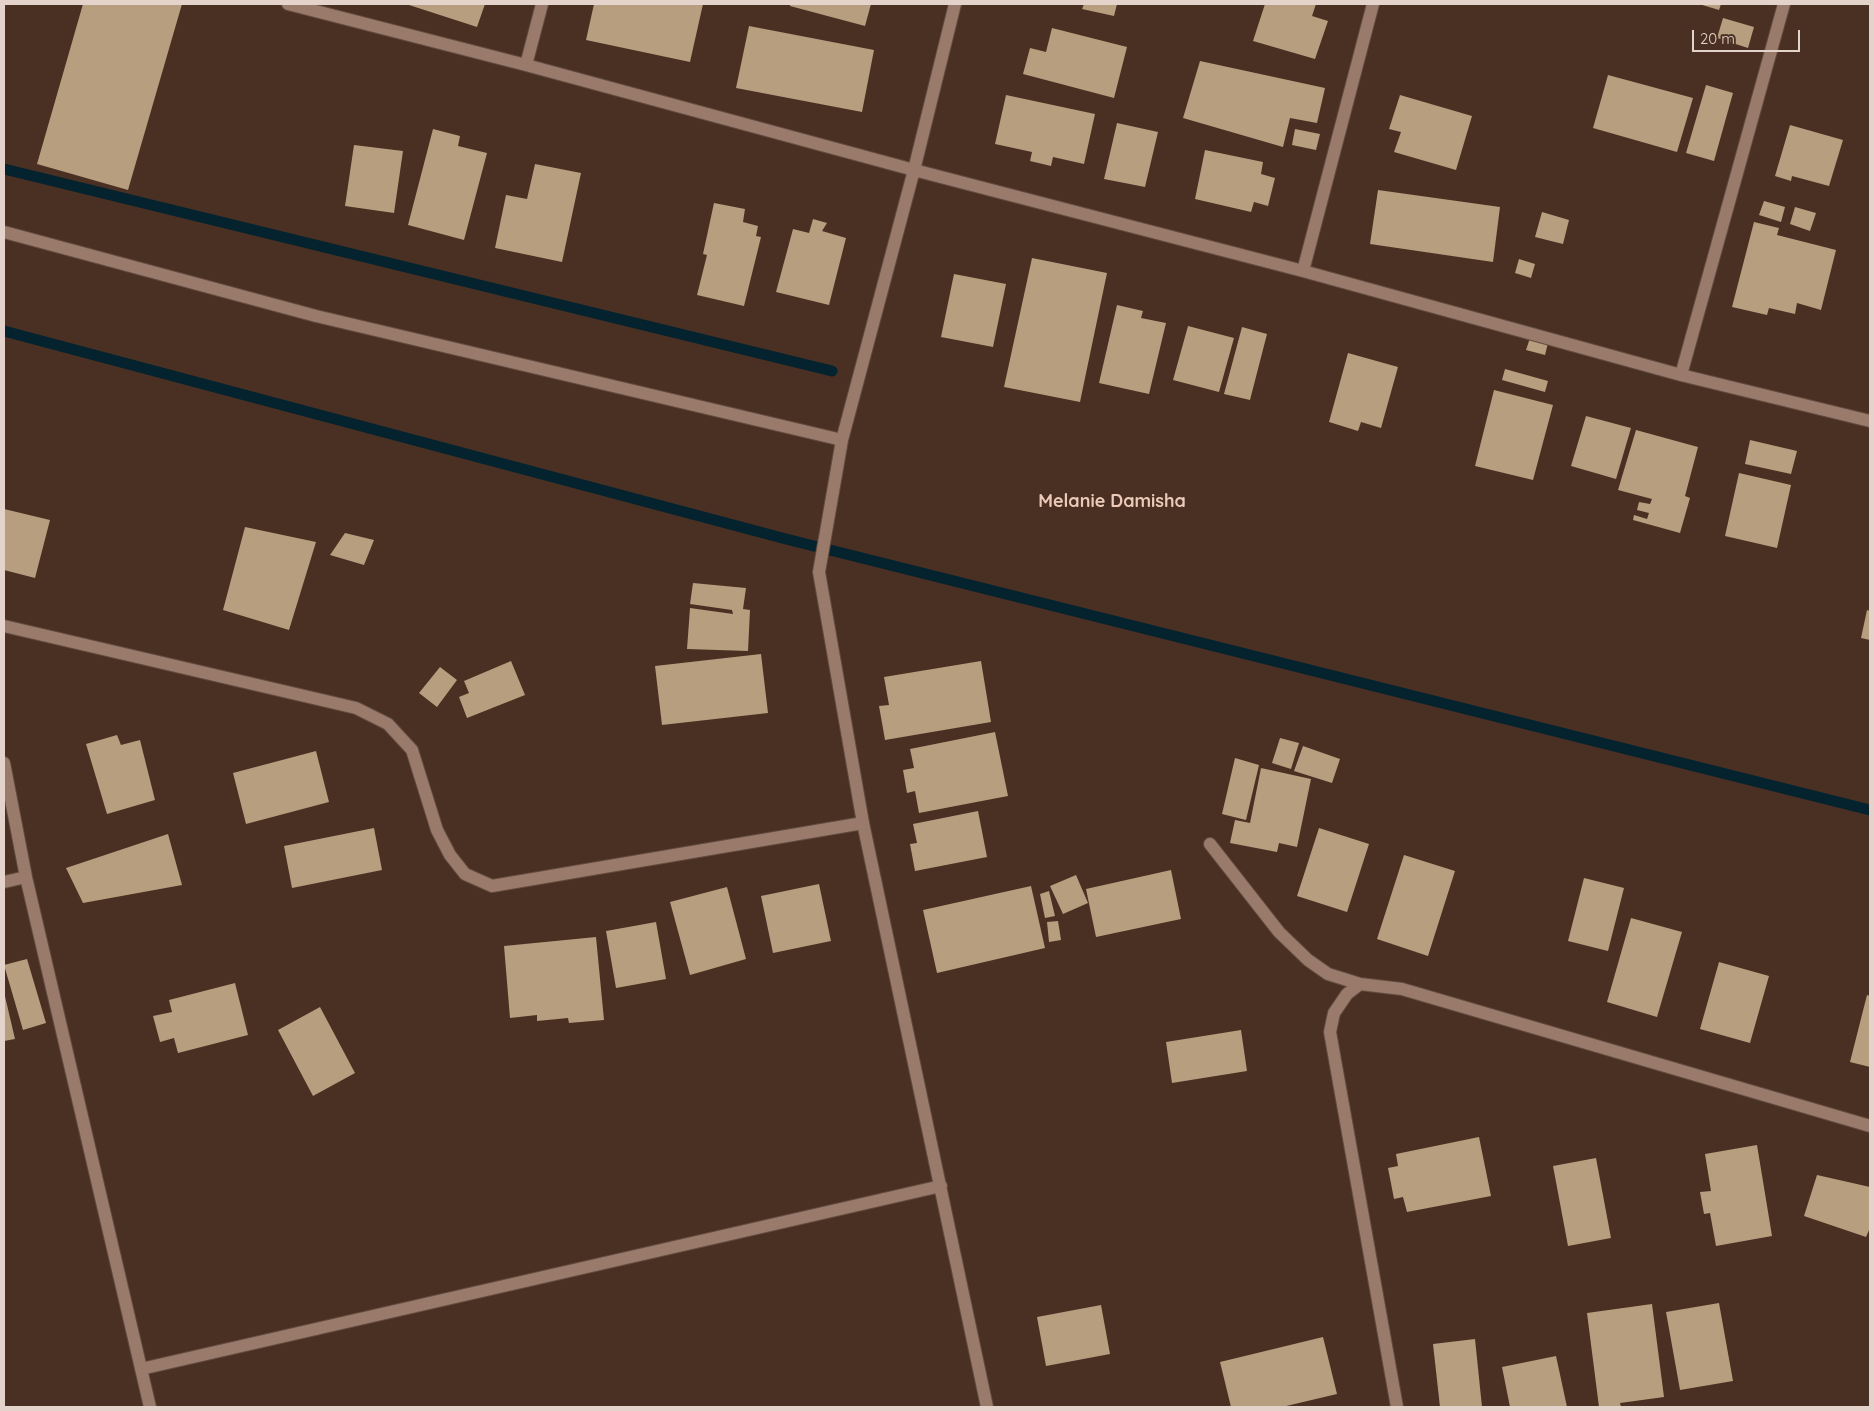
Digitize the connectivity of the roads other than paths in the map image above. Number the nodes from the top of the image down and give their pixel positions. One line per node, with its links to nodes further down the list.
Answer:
1 (288, 4): 6 (street)
2 (542, 4): 6 (street)
3 (955, 4): 7 (street)
4 (1373, 4): 9 (street)
5 (1784, 4): 10 (street)
6 (526, 65): 7 (street)
7 (914, 170): 9 (street); 12 (street)
8 (4, 232): 12 (street)
9 (1303, 271): 10 (street)
10 (1681, 374): 11 (street)
11 (1870, 421)
12 (842, 440): 15 (street)
13 (4, 626): 15 (street)
14 (4, 763): 17 (street)
15 (863, 823): 21 (street)
16 (1210, 844): 19 (street)
17 (26, 877): 18 (street); 22 (street)
18 (4, 882)
19 (1360, 984): 20 (street); 25 (street)
20 (1870, 1126)
21 (941, 1186): 22 (street); 24 (street)
22 (141, 1369): 23 (street)
23 (150, 1407)
24 (987, 1407)
25 (1397, 1407)

